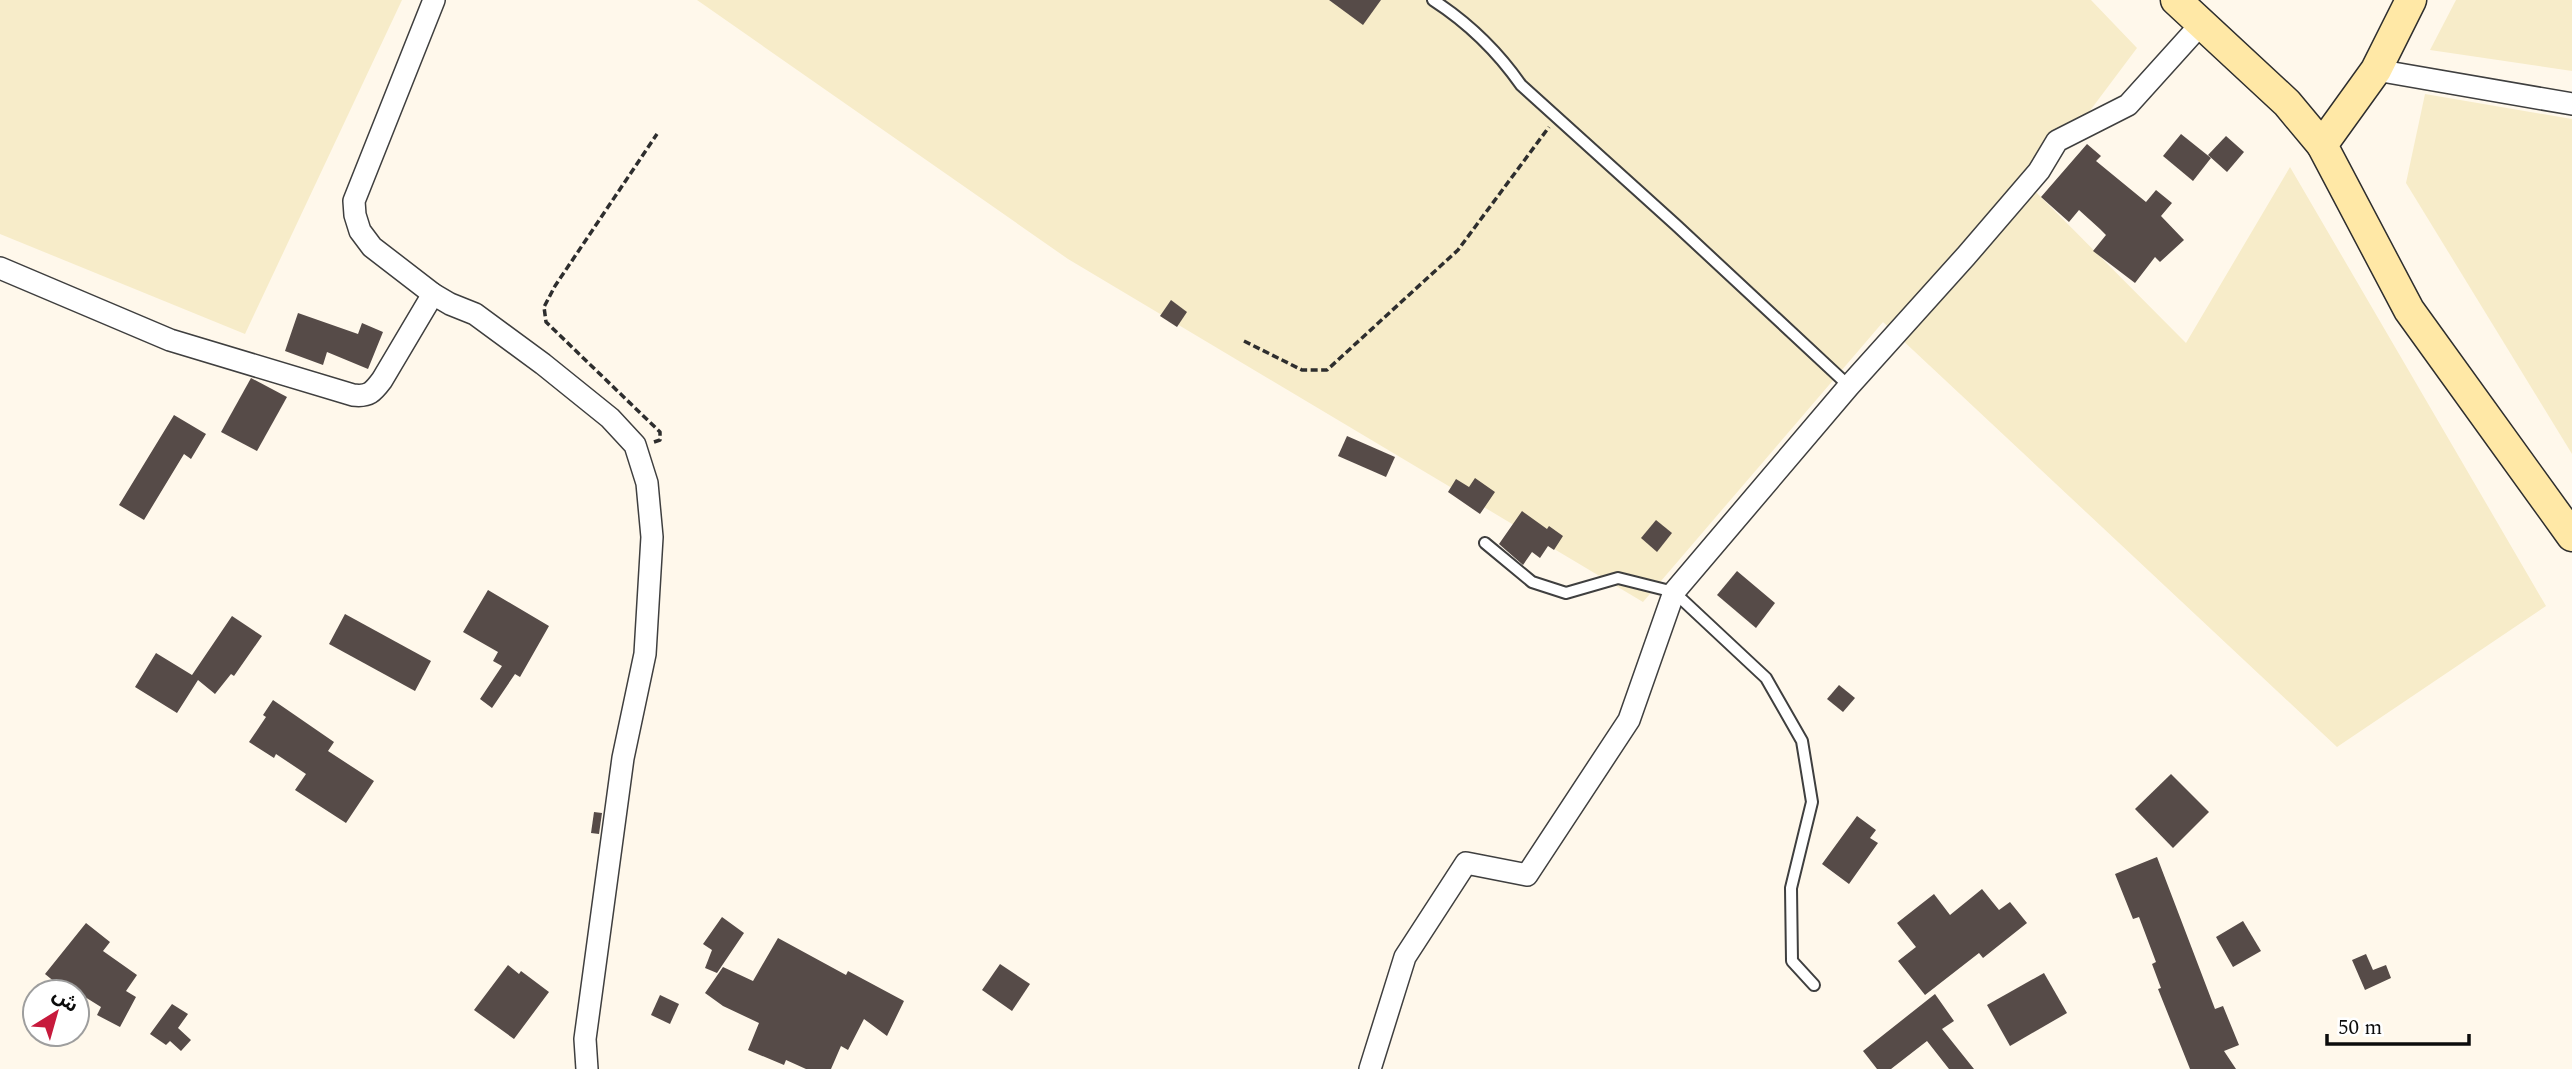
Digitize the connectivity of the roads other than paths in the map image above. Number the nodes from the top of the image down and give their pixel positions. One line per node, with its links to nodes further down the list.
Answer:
1 (434, 0): 10 (street)
2 (1433, 0): 11 (lane)
3 (2176, 0): 5 (main road)
4 (2411, 0): 6 (main road)
5 (2202, 23): 8 (main road); 11 (street)
6 (2376, 70): 7 (street); 8 (main road)
7 (2572, 104)
8 (2322, 145): 12 (main road)
9 (0, 268): 10 (street)
10 (433, 294): 16 (street)
11 (1849, 386): 14 (street)
12 (2572, 536)
13 (1485, 543): 14 (lane)
14 (1674, 592): 15 (lane); 17 (street)
15 (1814, 985)
16 (587, 1069)
17 (1370, 1069)

